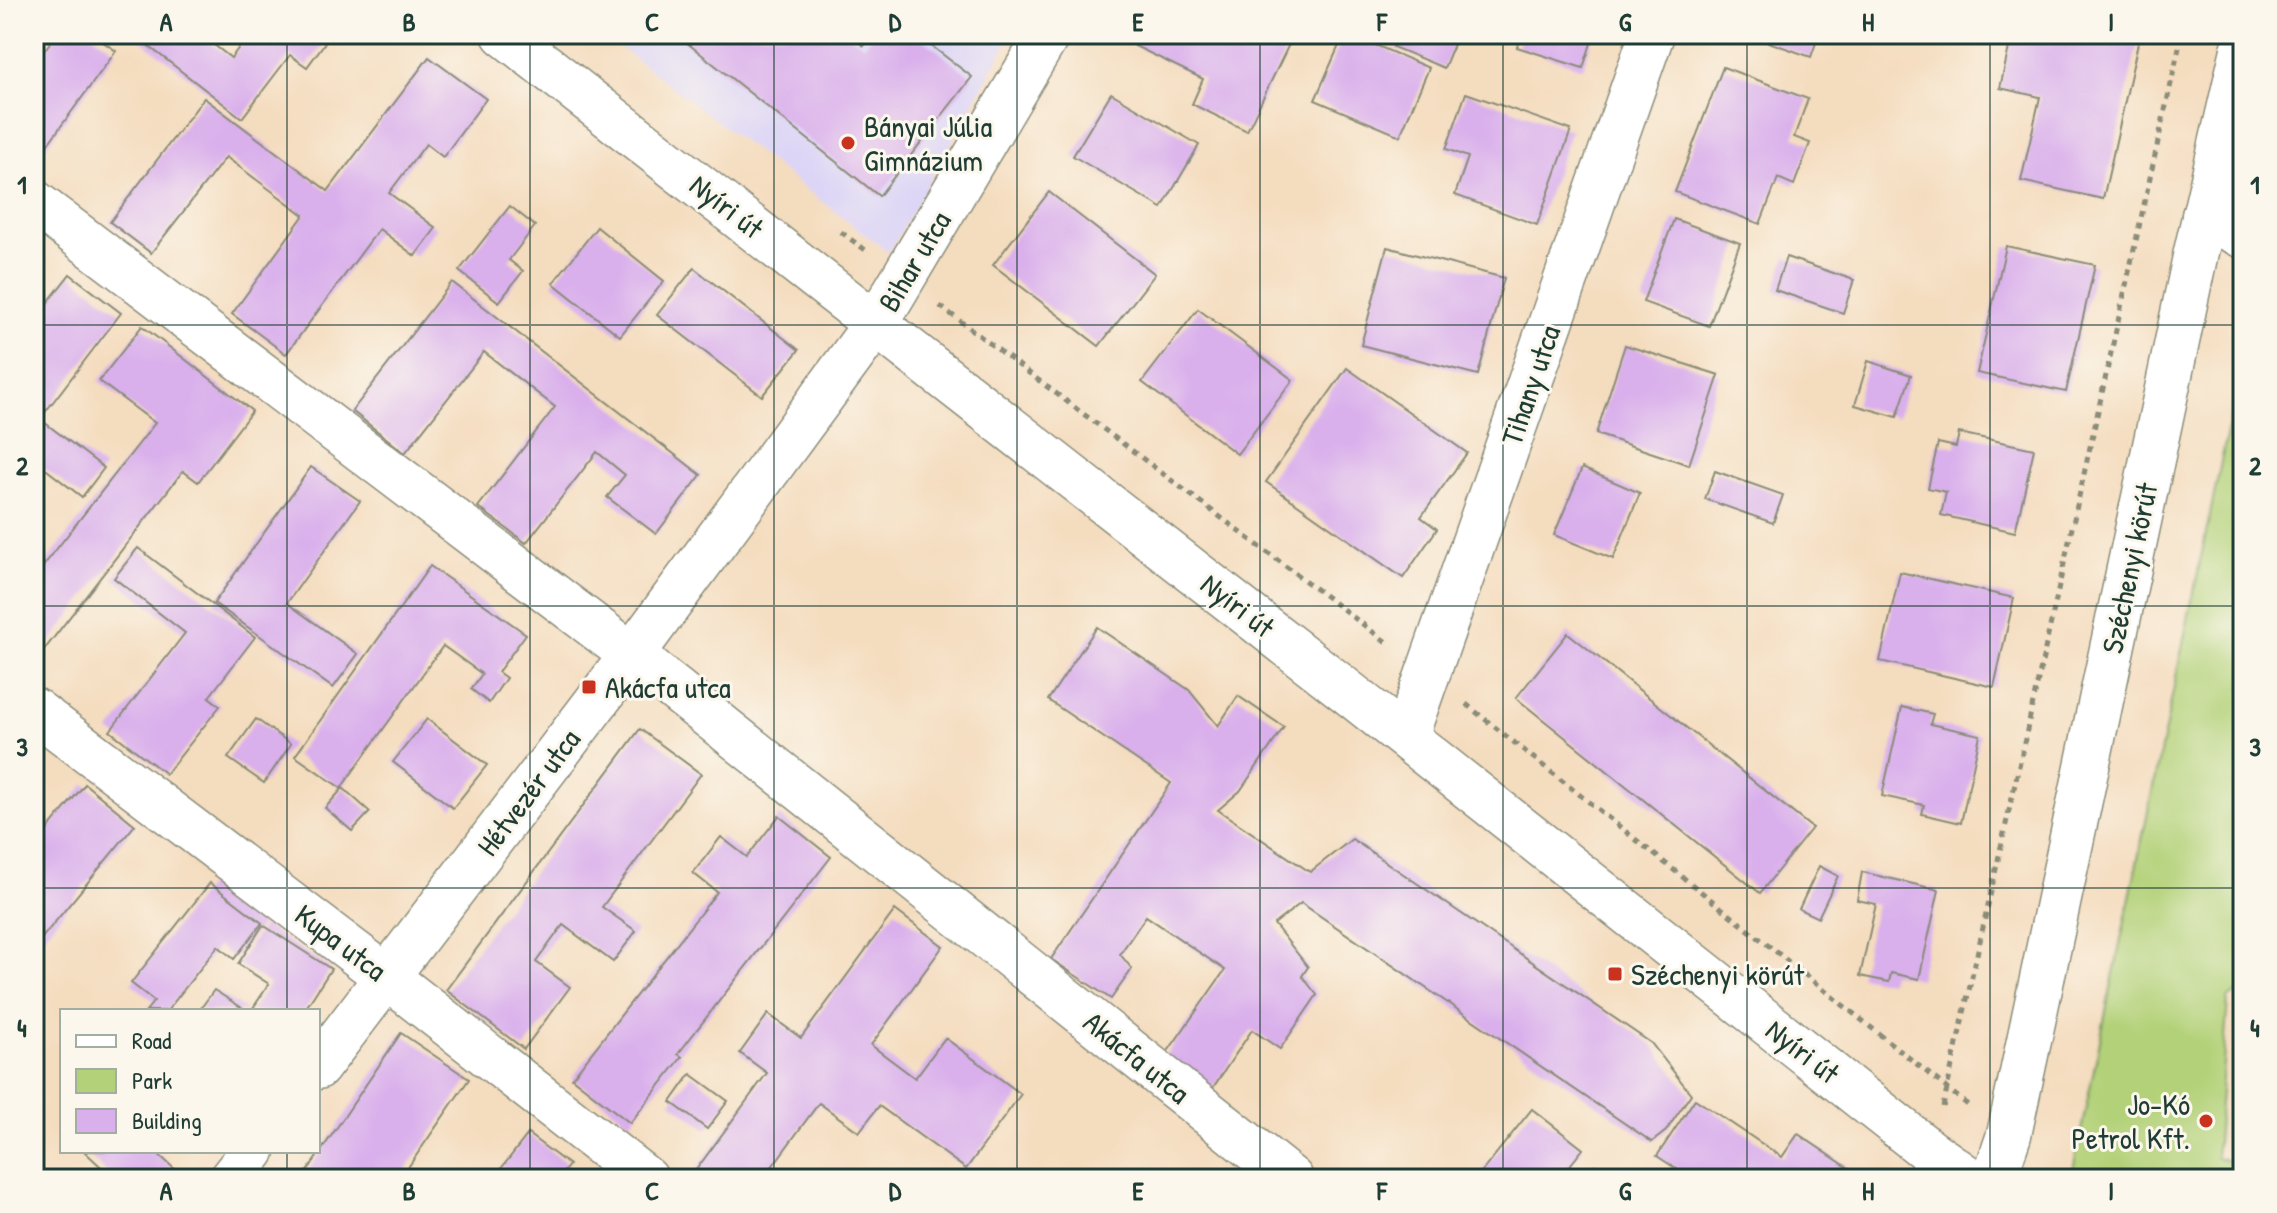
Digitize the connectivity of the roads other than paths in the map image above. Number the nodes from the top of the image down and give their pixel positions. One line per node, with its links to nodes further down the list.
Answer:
1 (504, 34): 8 (street, Nyíri út)
2 (1048, 34): 8 (street, Bihar utca)
3 (1652, 34): 11 (street, Tihany utca)
4 (2243, 50): 6 (street, Széchenyi körút)
5 (34, 202): 9 (street, Akácfa utca)
6 (2204, 216): 7 (street); 19 (street, Széchenyi körút)
7 (2243, 236)
8 (877, 322): 9 (street, Hétvezér utca); 11 (street, Nyíri út)
9 (632, 655): 12 (street, Hétvezér utca); 17 (street, Akácfa utca)
10 (34, 710): 12 (street, Kupa utca)
11 (1406, 736): 18 (street, Nyíri út)
12 (387, 977): 13 (street, Hétvezér utca); 16 (street, Kupa utca)
13 (320, 1064)
14 (251, 1153): 15 (street)
15 (231, 1179)
16 (646, 1179)
17 (1291, 1179)
18 (1969, 1179)
19 (1994, 1179)

